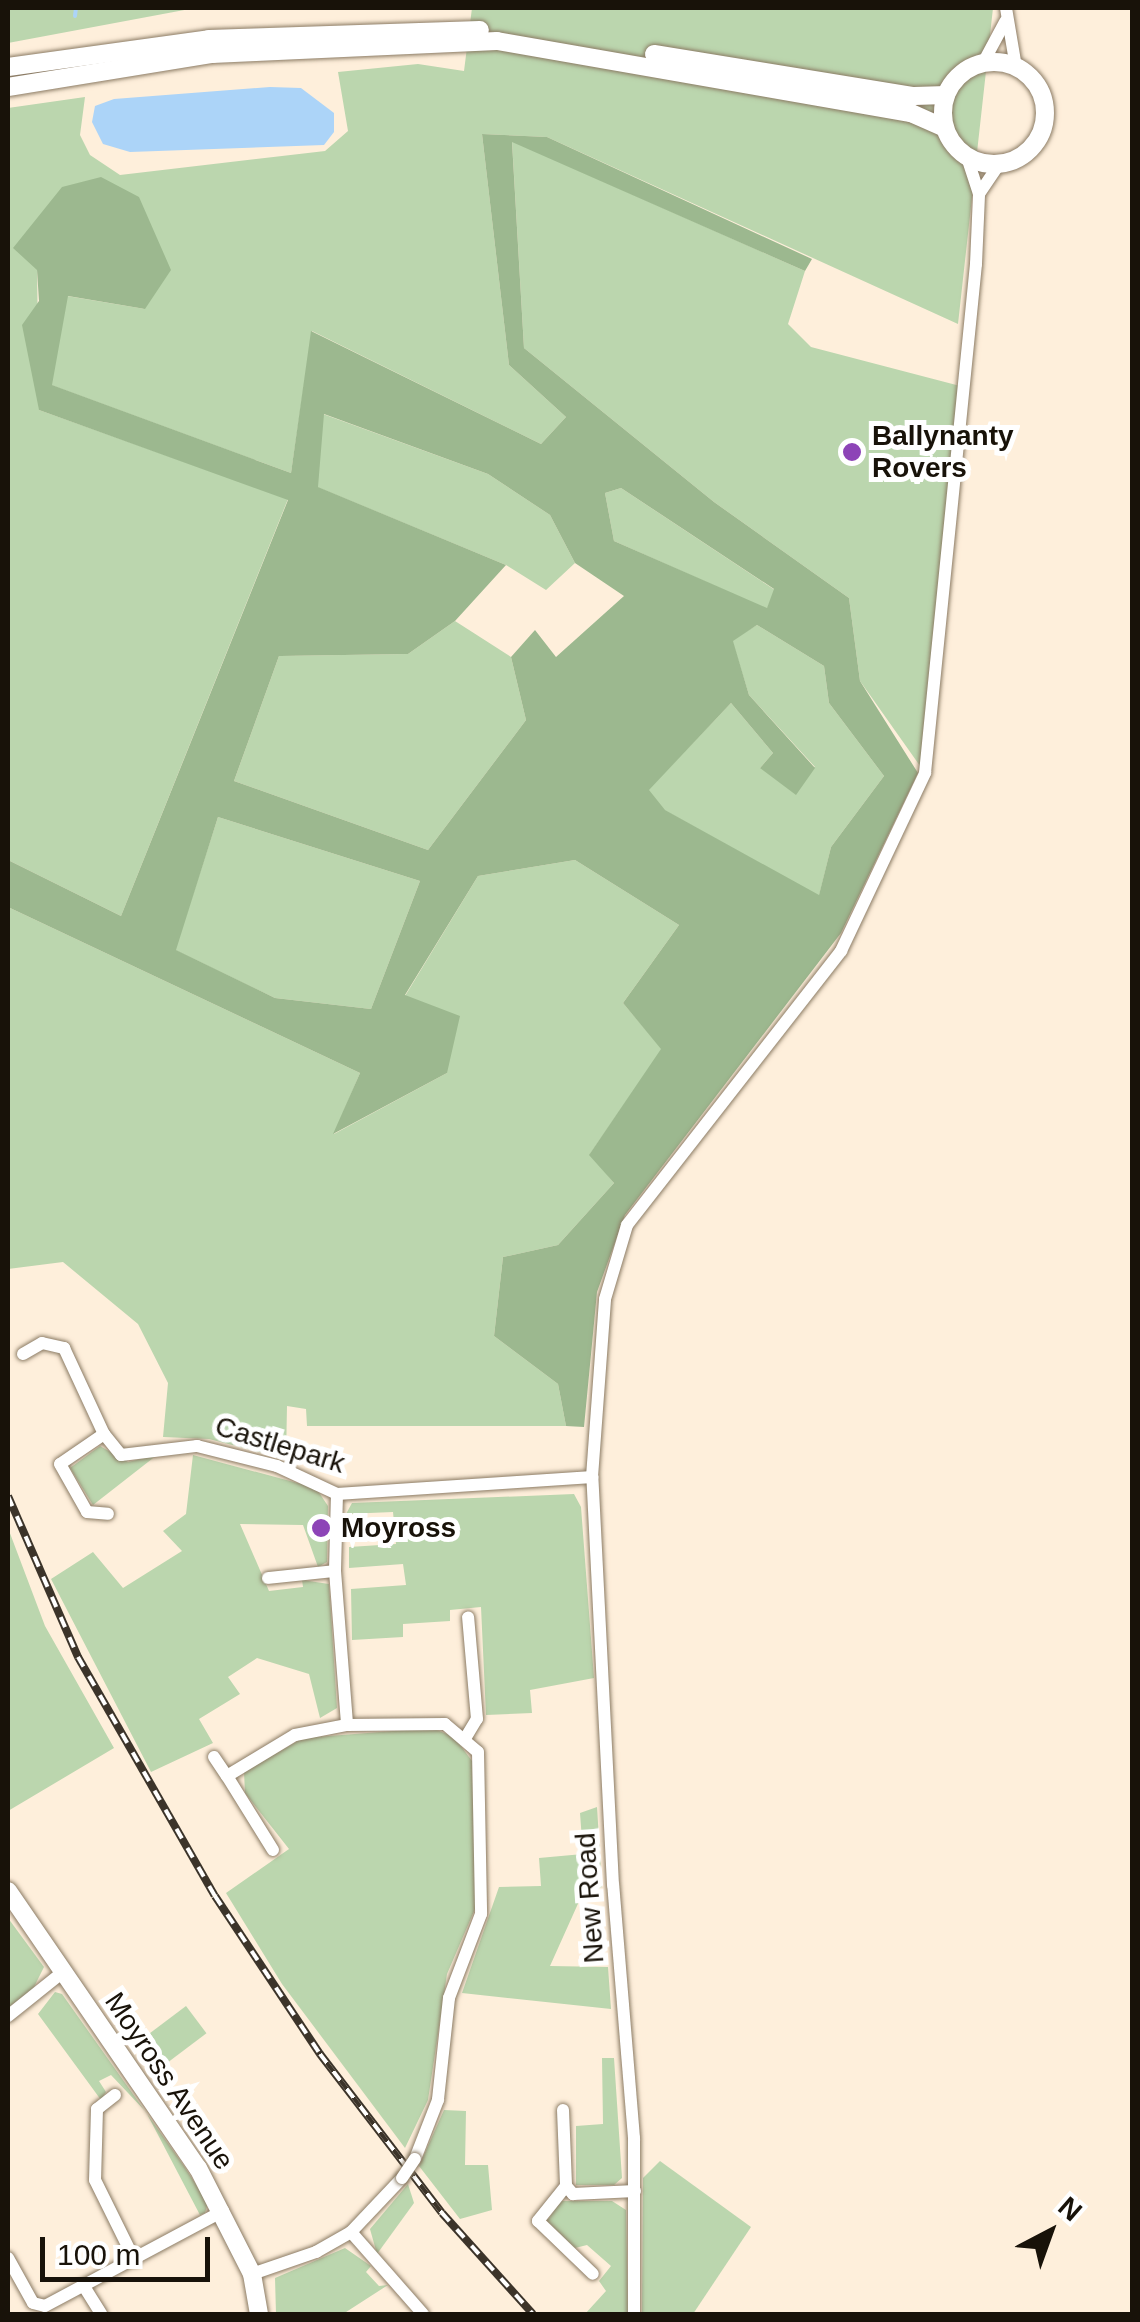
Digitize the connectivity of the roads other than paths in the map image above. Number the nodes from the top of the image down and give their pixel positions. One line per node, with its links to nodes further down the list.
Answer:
1 (1006, 8): 2 (street)
2 (1005, 22): 3 (street); 5 (street)
3 (982, 63): 5 (street); 7 (street)
4 (8, 67): 7 (street)
5 (1016, 67): 10 (street)
6 (8, 86): 8 (street)
7 (946, 94): 8 (street)
8 (944, 128): 9 (street)
9 (967, 157): 10 (street); 11 (street)
10 (998, 164): 11 (street)
11 (979, 194): 14 (street, New Road)
12 (23, 1354): 13 (street)
13 (104, 1434): 15 (street, Castlepark); 16 (street)
14 (592, 1478): 15 (street, Castlepark); 31 (street, New Road)
15 (337, 1494): 17 (street)
16 (108, 1514)
17 (334, 1571): 18 (street); 20 (street)
18 (268, 1578)
19 (468, 1617): 21 (street)
20 (347, 1724): 21 (street); 23 (street)
21 (466, 1736): 33 (street, bridge)
22 (214, 1757): 23 (street)
23 (227, 1776): 24 (street)
24 (274, 1850)
25 (9, 1897): 26 (street, Moyross Avenue)
26 (63, 1972): 27 (street); 32 (street, Moyross Avenue)
27 (8, 2016)
28 (116, 2095): 35 (street)
29 (564, 2110): 30 (street)
30 (566, 2186): 31 (street); 37 (street)
31 (635, 2191): 42 (street, New Road)
32 (223, 2211): 35 (street); 36 (street, Moyross Avenue)
33 (350, 2232): 36 (street); 41 (street)
34 (8, 2258): 38 (street)
35 (135, 2261): 38 (street)
36 (252, 2274): 40 (street, Moyross Avenue)
37 (593, 2274)
38 (85, 2288): 39 (street)
39 (101, 2314)
40 (259, 2314)
41 (423, 2314)
42 (634, 2314)

